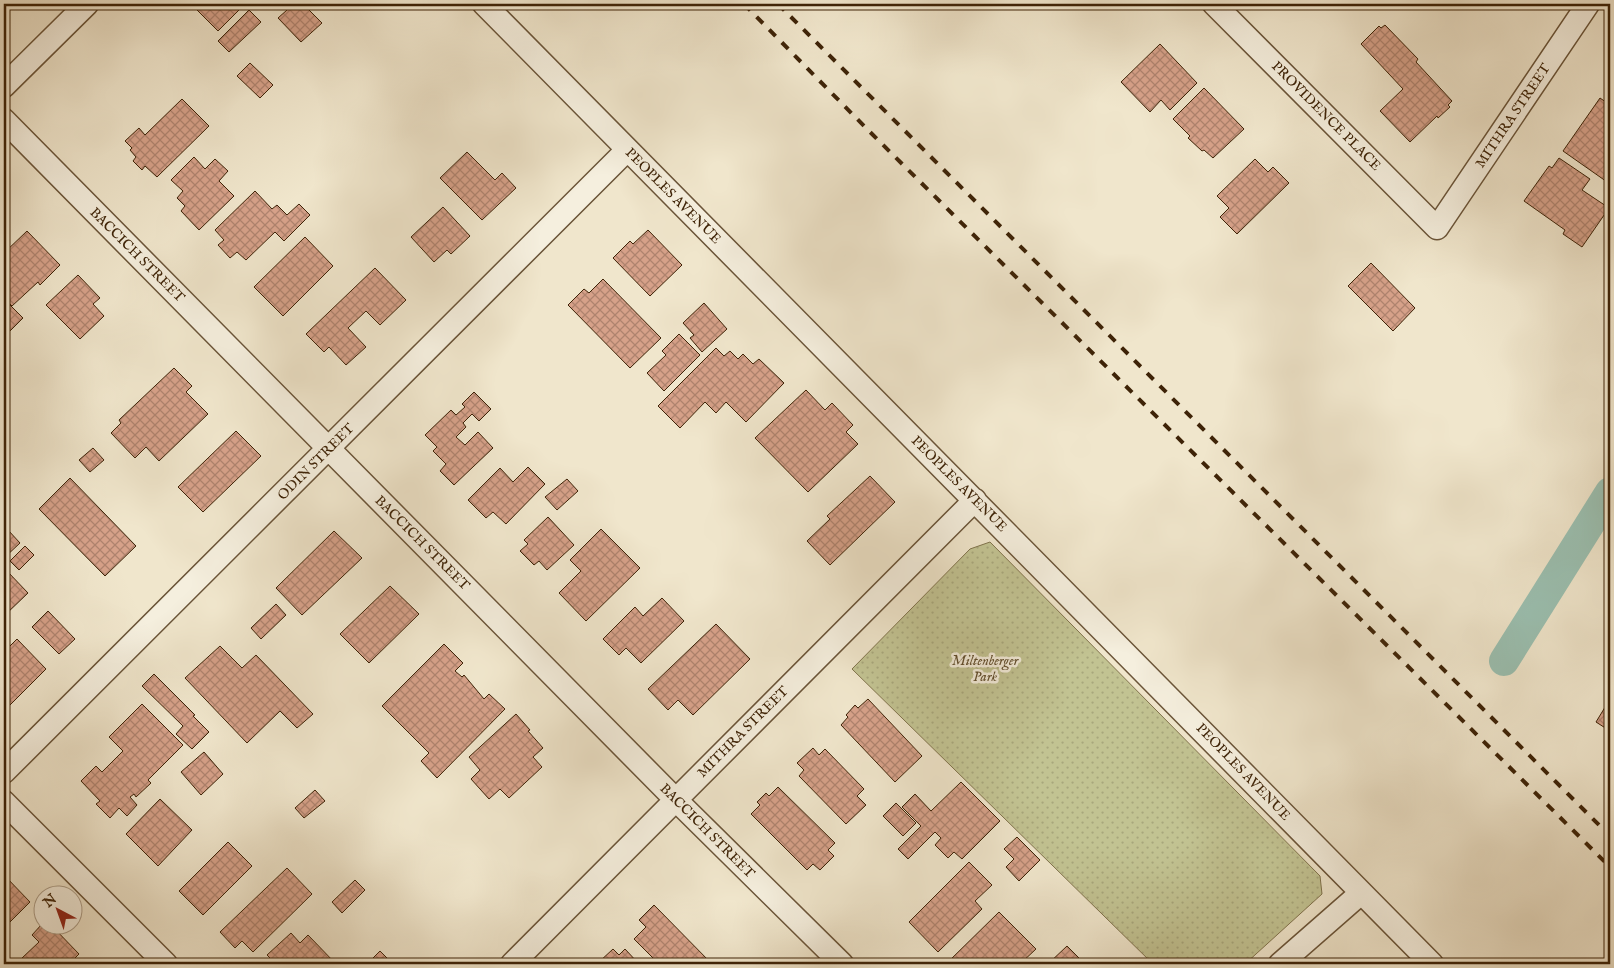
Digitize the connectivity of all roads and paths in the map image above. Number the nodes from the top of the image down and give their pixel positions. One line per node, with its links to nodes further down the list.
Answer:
1 (87, 4): 5 (street)
2 (484, 4): 7 (street, PEOPLES AVENUE)
3 (1214, 4): 8 (street, PROVIDENCE PLACE)
4 (1588, 4): 8 (street, MITHRA STREET)
5 (4, 86)
6 (4, 120): 9 (street, BACCICH STREET)
7 (628, 150): 9 (street, ODIN STREET); 10 (street, PEOPLES AVENUE)
8 (1437, 228)
9 (329, 449): 11 (street, ODIN STREET); 12 (street, BACCICH STREET)
10 (975, 500): 12 (street, MITHRA STREET); 14 (street, PEOPLES AVENUE)
11 (4, 772)
12 (676, 800): 16 (street, MITHRA STREET); 17 (street, BACCICH STREET)
13 (4, 802): 15 (street)
14 (1361, 894): 18 (street); 19 (street, PEOPLES AVENUE)
15 (166, 964)
16 (512, 964)
17 (842, 964)
18 (1280, 964)
19 (1432, 964)

